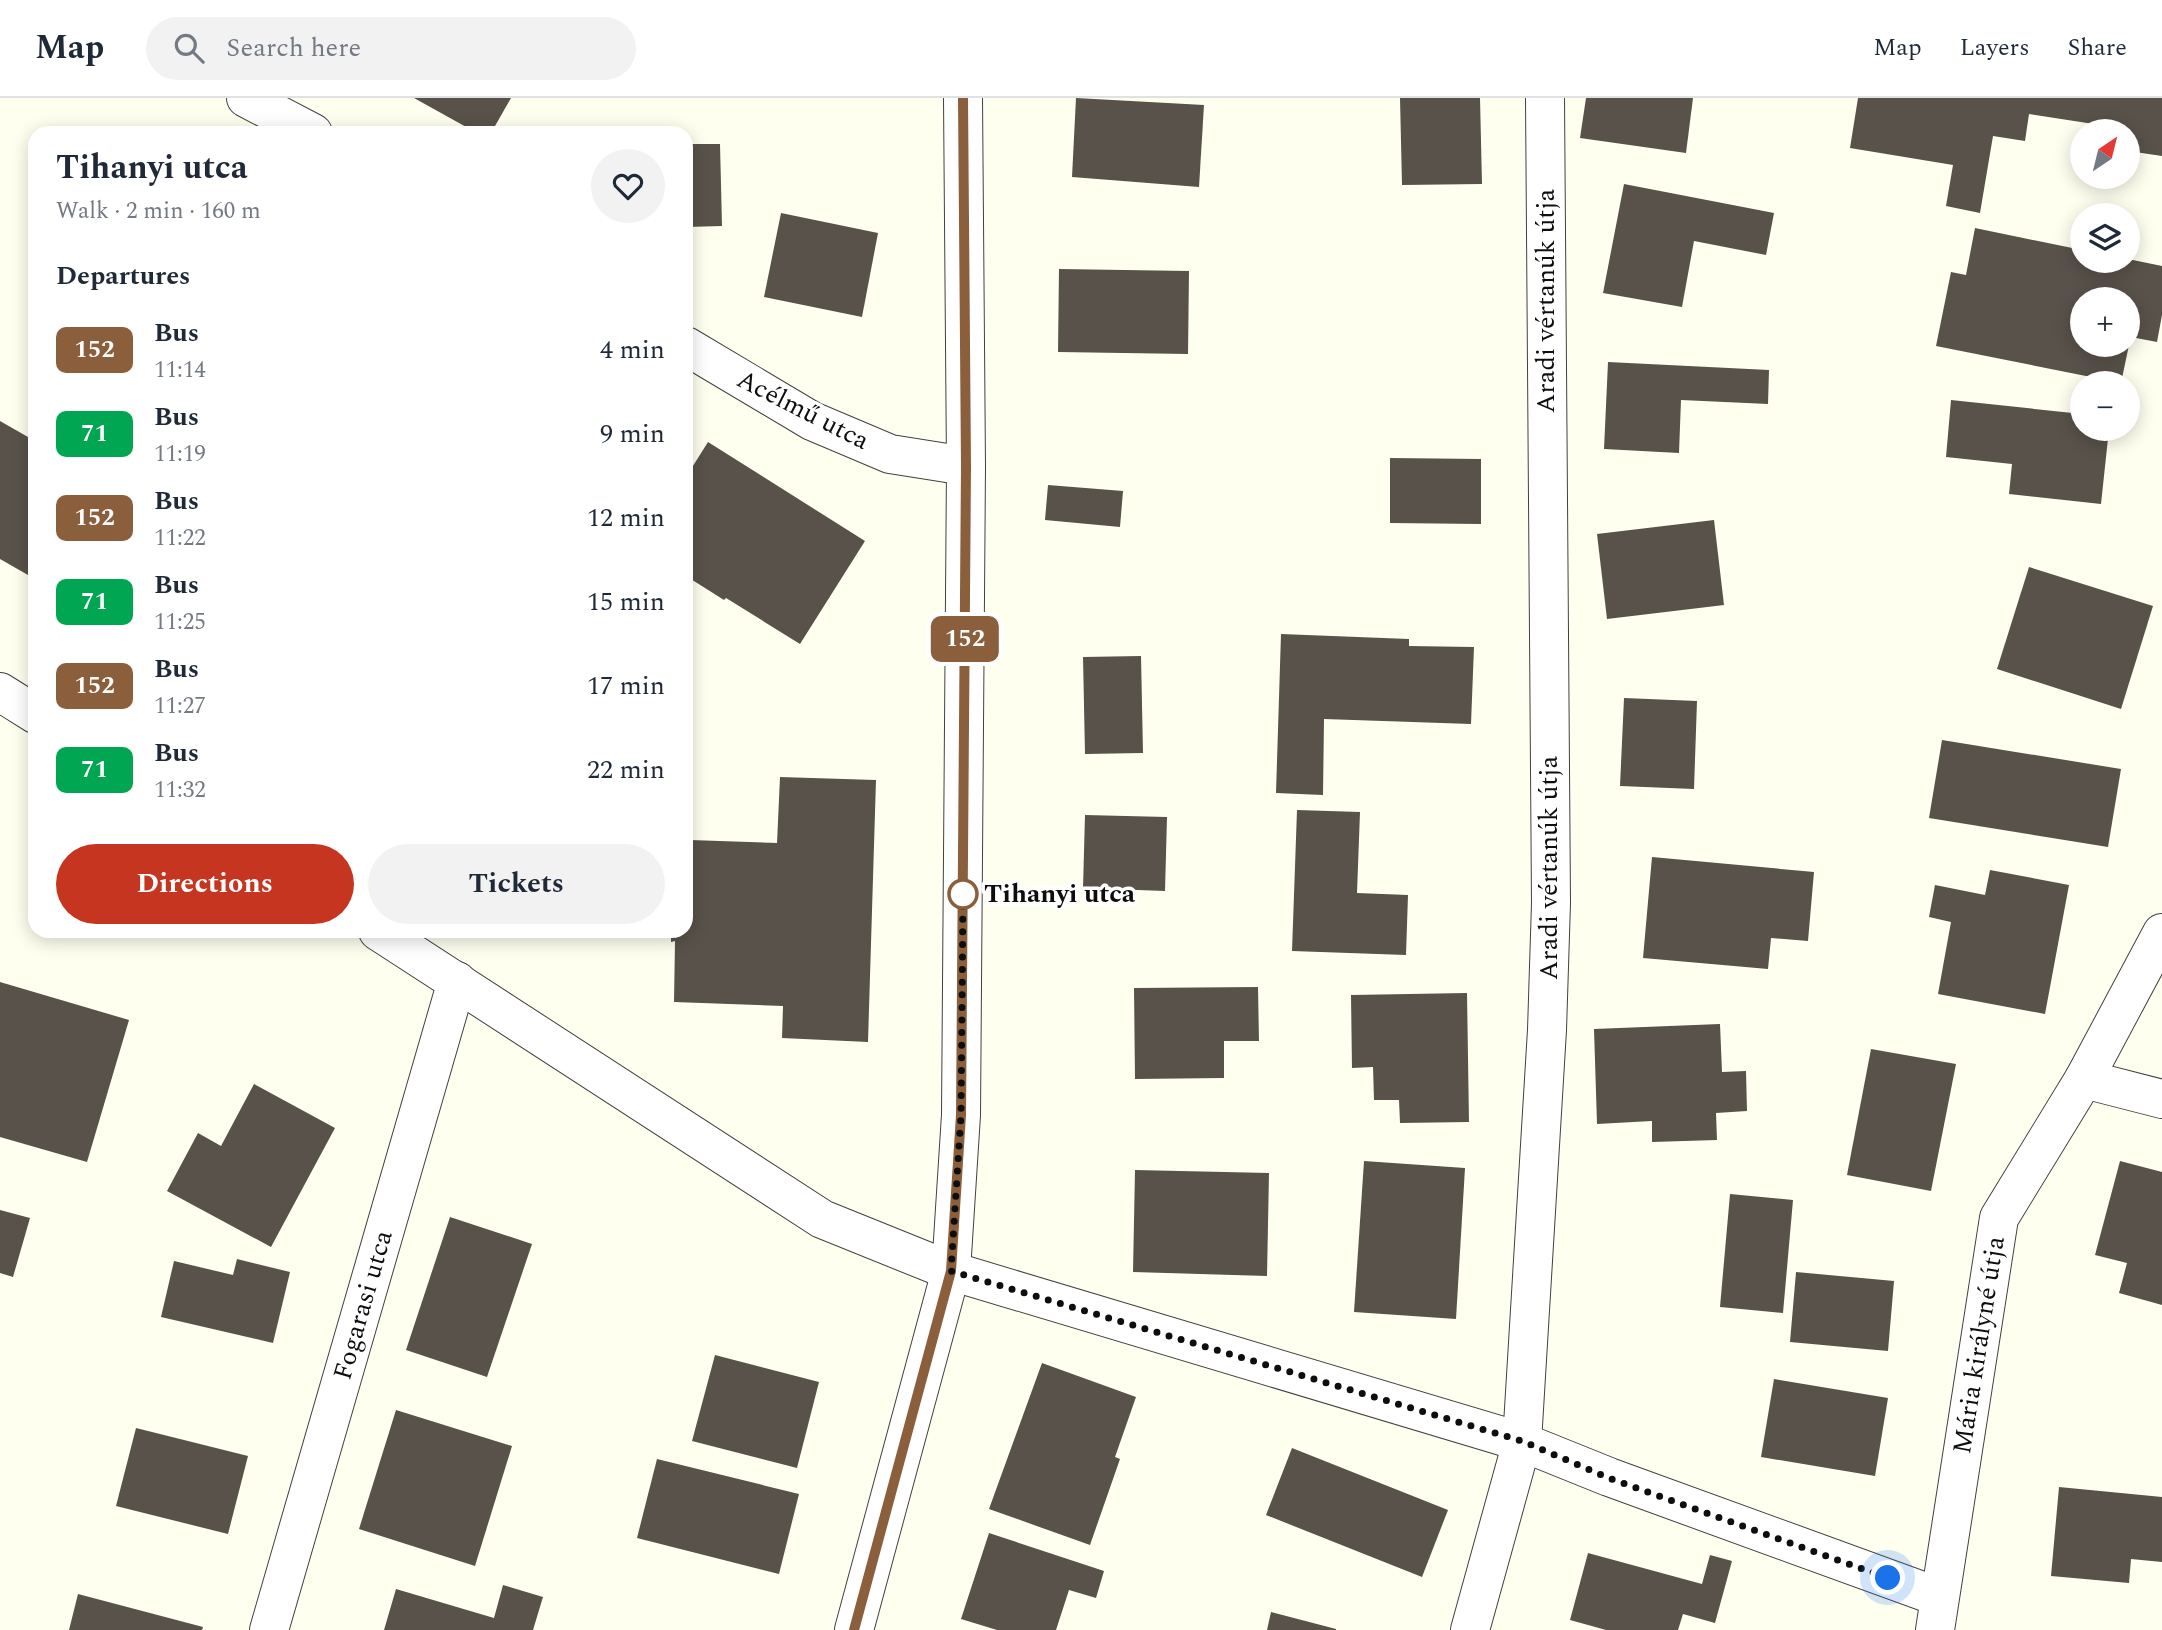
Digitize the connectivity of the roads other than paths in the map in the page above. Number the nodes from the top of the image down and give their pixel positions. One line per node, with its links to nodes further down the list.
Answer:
1 (246, 98): 4 (street)
2 (963, 98): 6 (street)
3 (1545, 98): 15 (street, Aradi vértanúk útja)
4 (300, 126)
5 (693, 350): 6 (street, Acélmű utca)
6 (966, 466): 14 (street)
7 (0, 692): 8 (street)
8 (28, 710)
9 (2162, 933): 12 (street, Mária királyné útja)
10 (389, 938): 11 (street)
11 (457, 981): 14 (street); 17 (street, Fogarasi utca)
12 (2084, 1079): 13 (street); 16 (street, Mária királyné útja)
13 (2162, 1099)
14 (951, 1271): 15 (street); 18 (street)
15 (1522, 1441): 16 (street); 19 (street, Aradi vértanúk útja)
16 (1937, 1613)
17 (269, 1630)
18 (855, 1630)
19 (1471, 1630)

